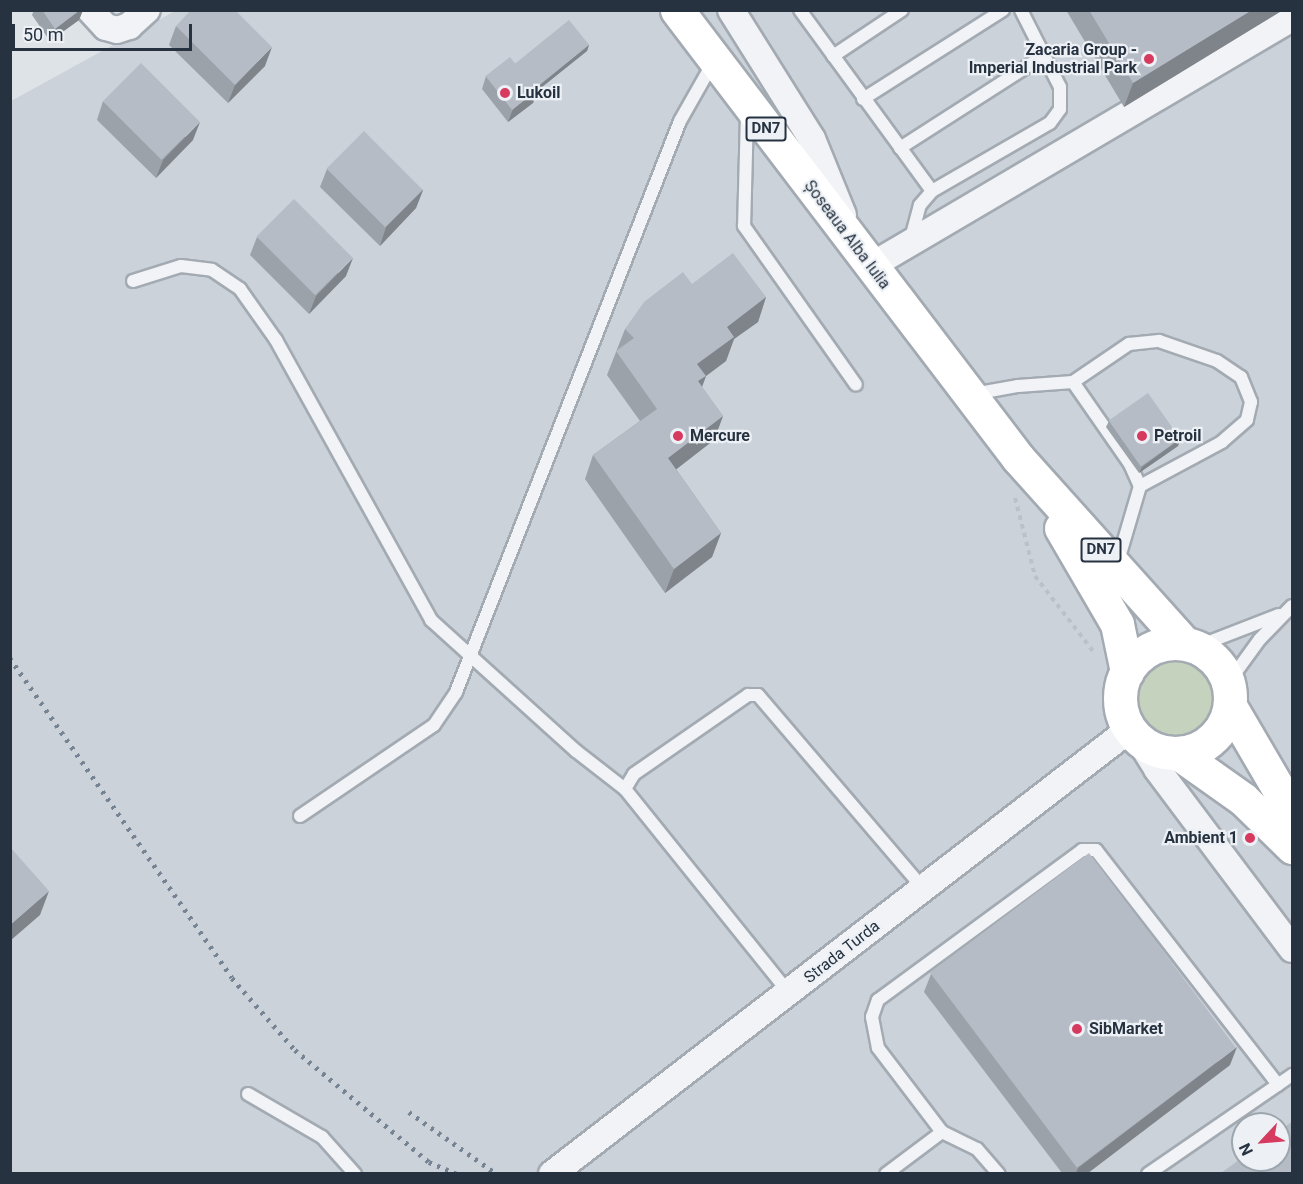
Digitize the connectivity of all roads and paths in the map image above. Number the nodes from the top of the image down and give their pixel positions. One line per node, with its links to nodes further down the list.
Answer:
1 (90, 10): 2 (street)
2 (147, 10)
3 (677, 10): 12 (main road, Șoseaua Alba Iulia / DN7)
4 (731, 10): 18 (street)
5 (800, 10): 11 (lane)
6 (902, 10): 11 (lane)
7 (1003, 10): 13 (lane)
8 (1021, 10): 10 (lane)
9 (1293, 18): 17 (street)
10 (1045, 55): 15 (lane); 16 (lane)
11 (832, 56): 13 (lane)
12 (714, 60): 14 (main road, Șoseaua Alba Iulia / DN7); 29 (lane)
13 (863, 99): 15 (lane)
14 (747, 104): 18 (main road, Șoseaua Alba Iulia / DN7); 21 (lane)
15 (900, 148): 16 (lane)
16 (932, 191): 17 (lane)
17 (910, 243): 18 (street)
18 (863, 256): 22 (main road, Șoseaua Alba Iulia / DN7)
19 (133, 281): 29 (lane)
20 (1073, 382): 22 (lane); 24 (lane); 24 (lane)
21 (856, 385)
22 (969, 395): 23 (main road, Șoseaua Alba Iulia / DN7)
23 (1018, 458): 25 (main road, Șoseaua Alba Iulia / DN7); 28 (path); 30 (main road, Șoseaua Alba Iulia / DN7)
24 (1140, 486): 25 (lane)
25 (1116, 568): 27 (main road, Șoseaua Alba Iulia / DN7)
26 (1288, 610): 27 (lane); 31 (lane)
27 (1190, 645): 30 (main road); 31 (main road, DN7)
28 (1094, 652)
29 (471, 658): 35 (lane); 37 (lane)
30 (1127, 672): 32 (main road, DN7)
31 (1229, 694): 33 (main road); 36 (main road, DN7)
32 (1134, 733): 33 (main road); 34 (street); 39 (street, Strada Turda)
33 (1177, 753): 34 (street); 38 (main road)
34 (1171, 788): 40 (street)
35 (626, 789): 39 (lane); 41 (lane)
36 (1293, 812)
37 (300, 816)
38 (1293, 847)
39 (923, 888): 41 (street, Strada Turda)
40 (1293, 949)
41 (789, 993): 47 (street, Strada Turda)
42 (1293, 1075): 43 (lane)
43 (1278, 1085): 45 (lane); 50 (lane)
44 (248, 1094): 46 (lane)
45 (942, 1132): 48 (lane); 49 (lane)
46 (355, 1173)
47 (552, 1173)
48 (886, 1173)
49 (999, 1173)
50 (1148, 1173)

